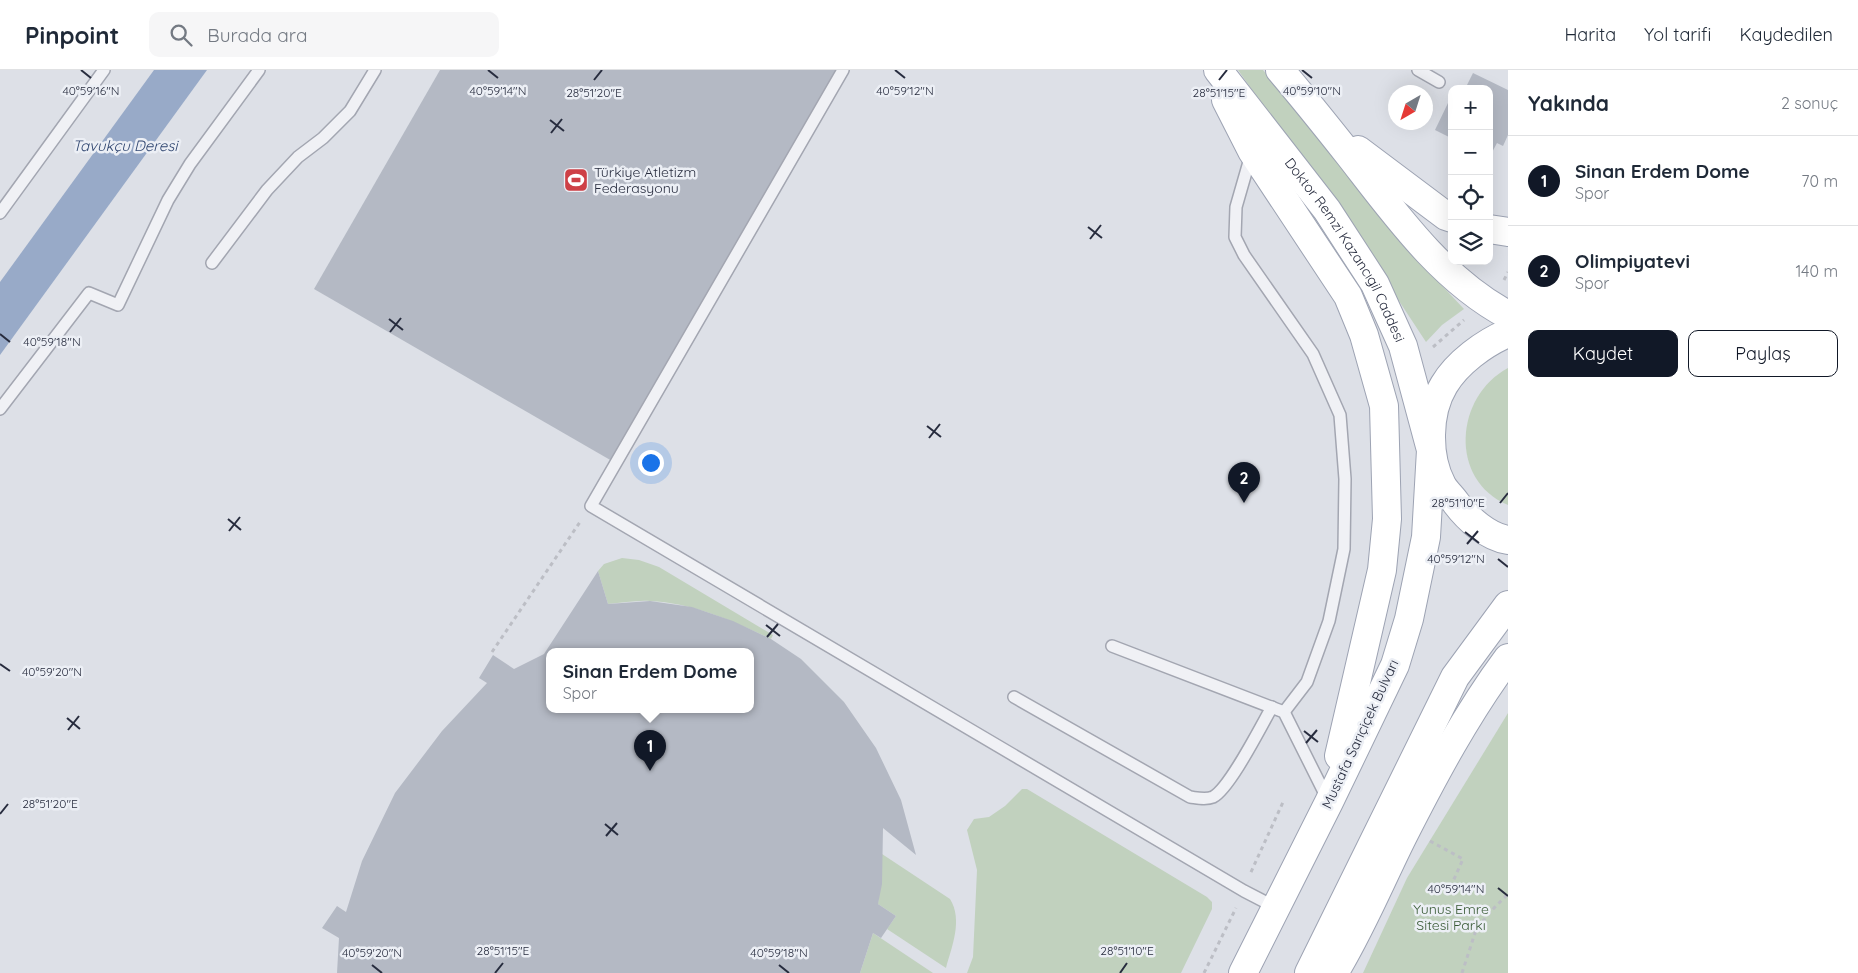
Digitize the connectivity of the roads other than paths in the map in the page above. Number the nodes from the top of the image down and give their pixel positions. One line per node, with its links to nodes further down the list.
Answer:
1 (104, 70): 12 (lane)
2 (259, 70): 19 (lane)
3 (375, 70): 16 (lane)
4 (844, 70): 29 (lane)
5 (1210, 70): 11 (main road)
6 (1218, 70): 20 (main road, Doktor Remzi Kazancıgil Caddesi)
7 (1280, 70): 10 (main road)
8 (1418, 70): 9 (lane)
9 (1439, 82)
10 (1324, 122): 13 (main road); 17 (main road)
11 (1252, 151): 27 (lane); 28 (main road)
12 (0, 213)
13 (1448, 217)
14 (1493, 230): 15 (main road)
15 (1508, 232)
16 (212, 263)
17 (1508, 316)
18 (1508, 333): 20 (main road)
19 (0, 409)
20 (1432, 450): 21 (main road, Doktor Remzi Kazancıgil Caddesi); 28 (main road, Mustafa Sarıçiçek Bulvarı)
21 (1508, 540)
22 (1508, 605): 31 (main road)
23 (1112, 646): 26 (lane)
24 (1508, 658): 32 (main road)
25 (1014, 697): 26 (lane)
26 (1272, 707): 27 (lane)
27 (1284, 712): 28 (lane)
28 (1329, 802): 29 (main road, Mustafa Sarıçiçek Bulvarı)
29 (1275, 907): 30 (main road, Mustafa Sarıçiçek Bulvarı)
30 (1242, 973)
31 (1309, 973)
32 (1334, 973)

